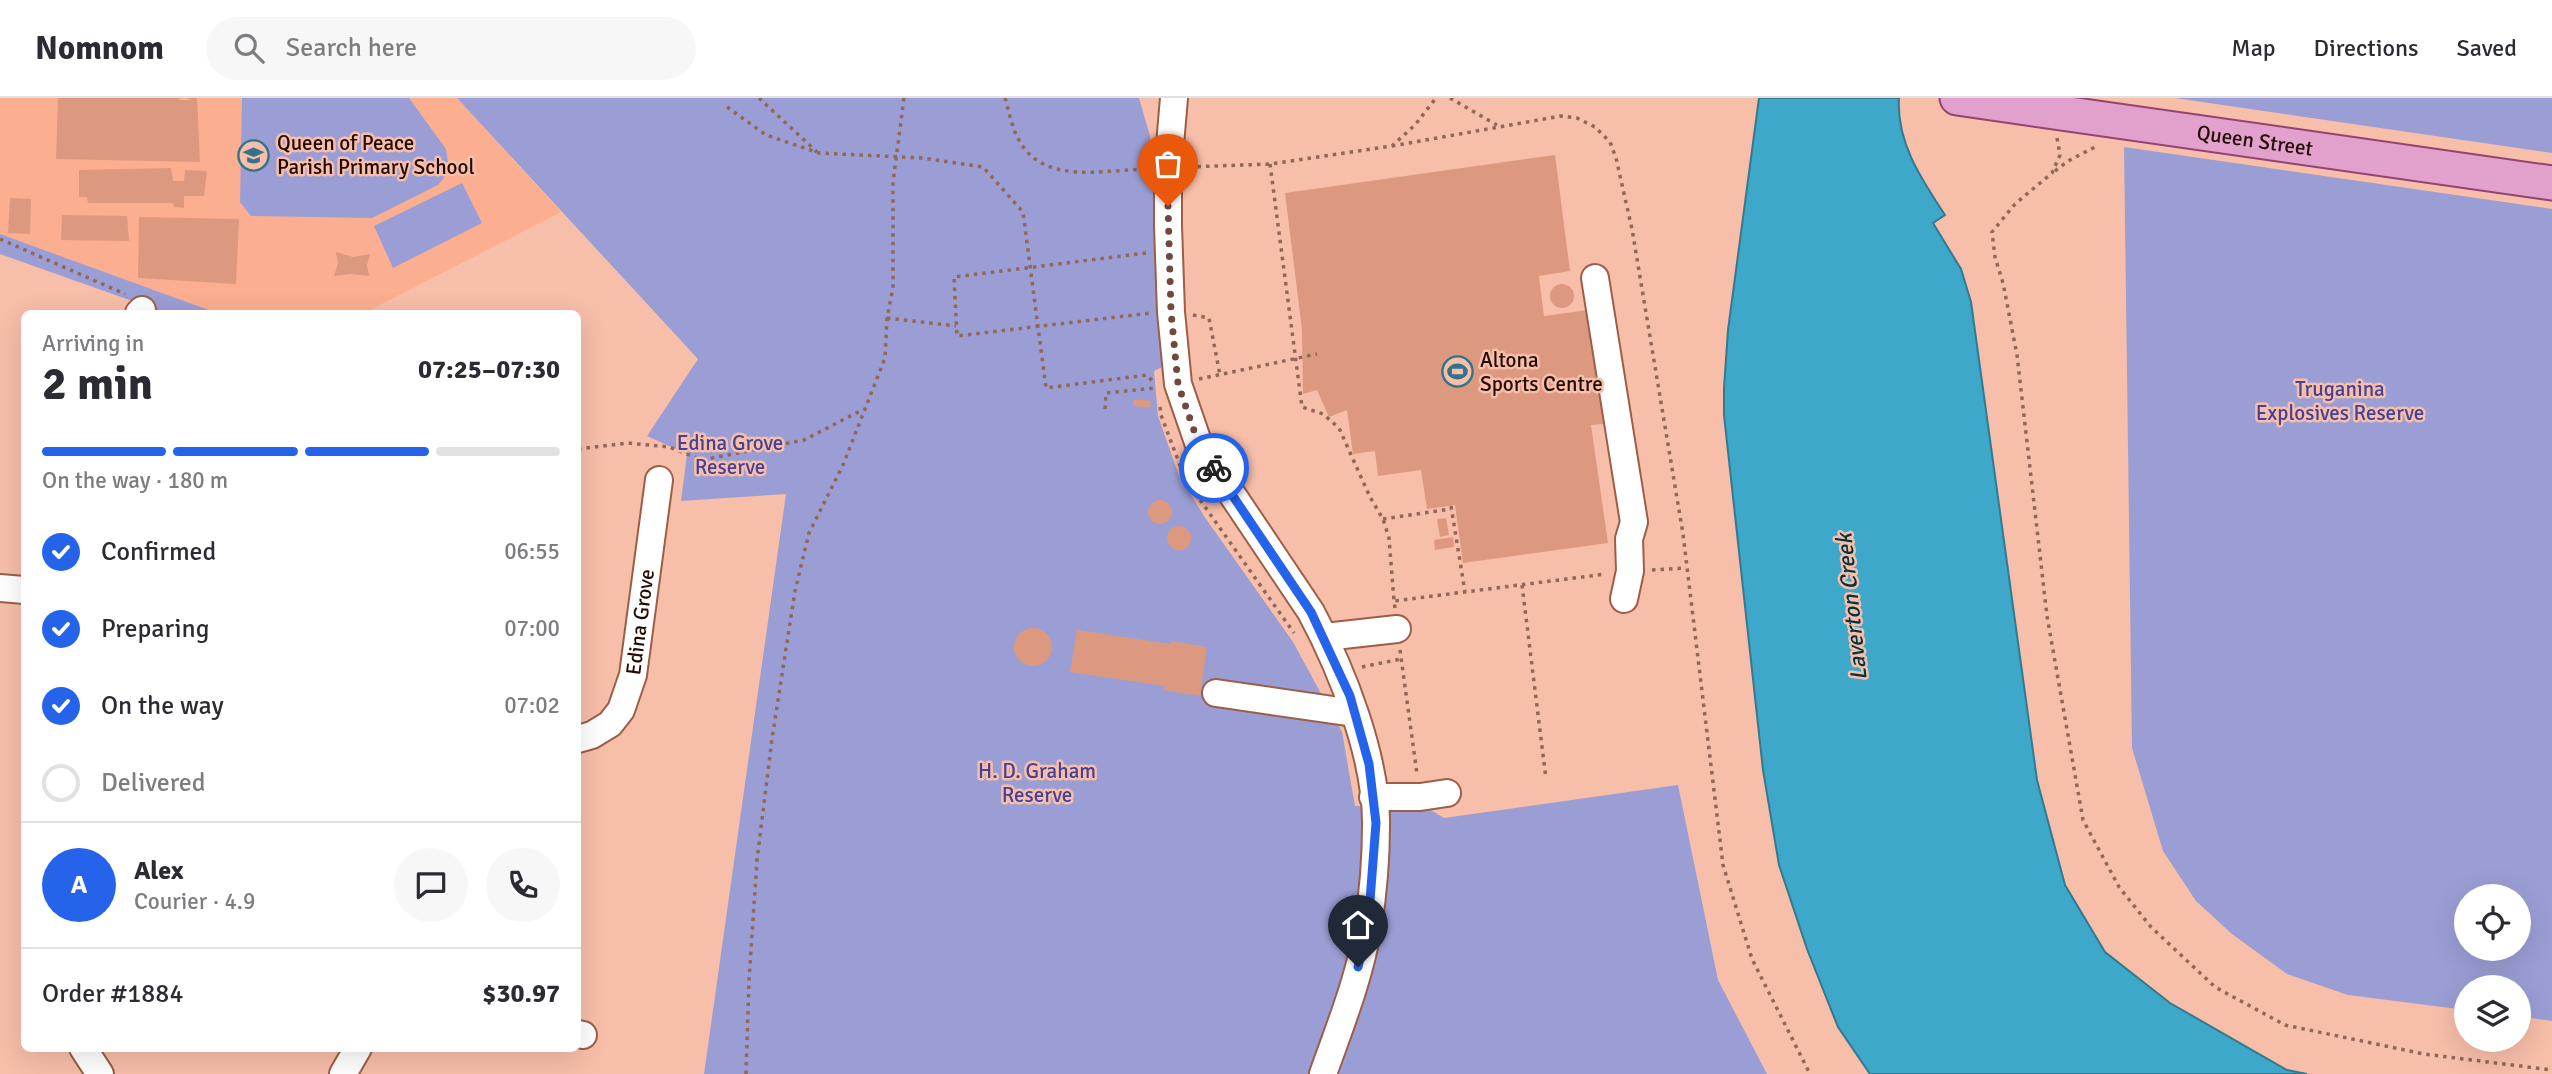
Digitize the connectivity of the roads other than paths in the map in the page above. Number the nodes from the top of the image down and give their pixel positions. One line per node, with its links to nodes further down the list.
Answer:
1 (1159, 98): 4 (street)
2 (1174, 98): 4 (street)
3 (1971, 100): 5 (main road, Queen Street)
4 (1168, 168): 12 (street)
5 (2552, 183)
6 (1595, 278): 10 (street)
7 (659, 480): 15 (street, Edina Grove)
8 (0, 588): 9 (street)
9 (21, 590)
10 (1624, 599)
11 (1397, 629): 12 (street)
12 (1325, 637): 14 (street)
13 (1216, 693): 14 (street)
14 (1354, 713): 17 (street)
15 (581, 738)
16 (1447, 793): 17 (street)
17 (1373, 797): 22 (street)
18 (86, 1052): 20 (street)
19 (356, 1052): 21 (street)
20 (100, 1074)
21 (343, 1074)
22 (1323, 1074)

